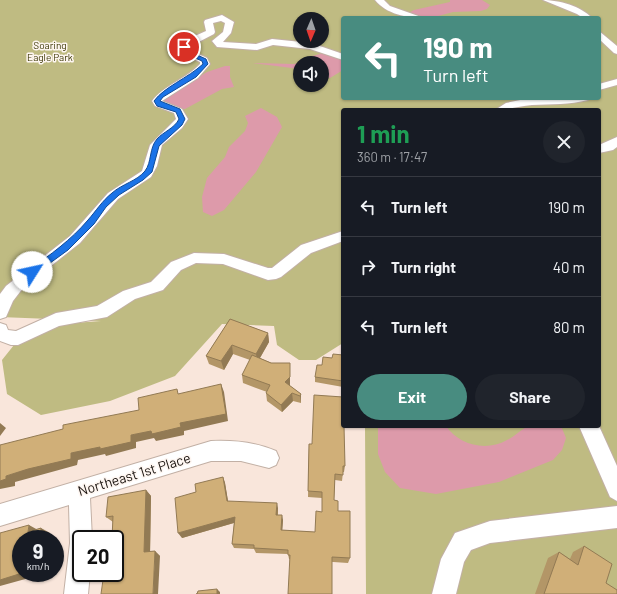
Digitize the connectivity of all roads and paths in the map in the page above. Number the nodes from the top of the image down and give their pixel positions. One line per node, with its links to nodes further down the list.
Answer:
1 (379, 0): 3 (street)
2 (547, 0): 4 (street)
3 (415, 16)
4 (585, 16)
5 (601, 36): 8 (street)
6 (201, 38): 7 (street); 7 (street); 17 (street)
7 (217, 41): 9 (street)
8 (617, 51)
9 (341, 55)
10 (617, 82): 11 (street)
11 (601, 86)
12 (576, 100): 13 (street)
13 (504, 108)
14 (617, 141): 15 (street)
15 (601, 149)
16 (341, 236): 18 (street)
17 (0, 312)
18 (0, 330)
19 (590, 428): 21 (street)
20 (270, 458): 22 (street, Northeast 1st Place)
21 (617, 490)
22 (79, 491): 23 (street, Northeast 1st Place); 25 (street)
23 (0, 515)
24 (617, 517): 26 (street)
25 (76, 594)
26 (444, 594)

